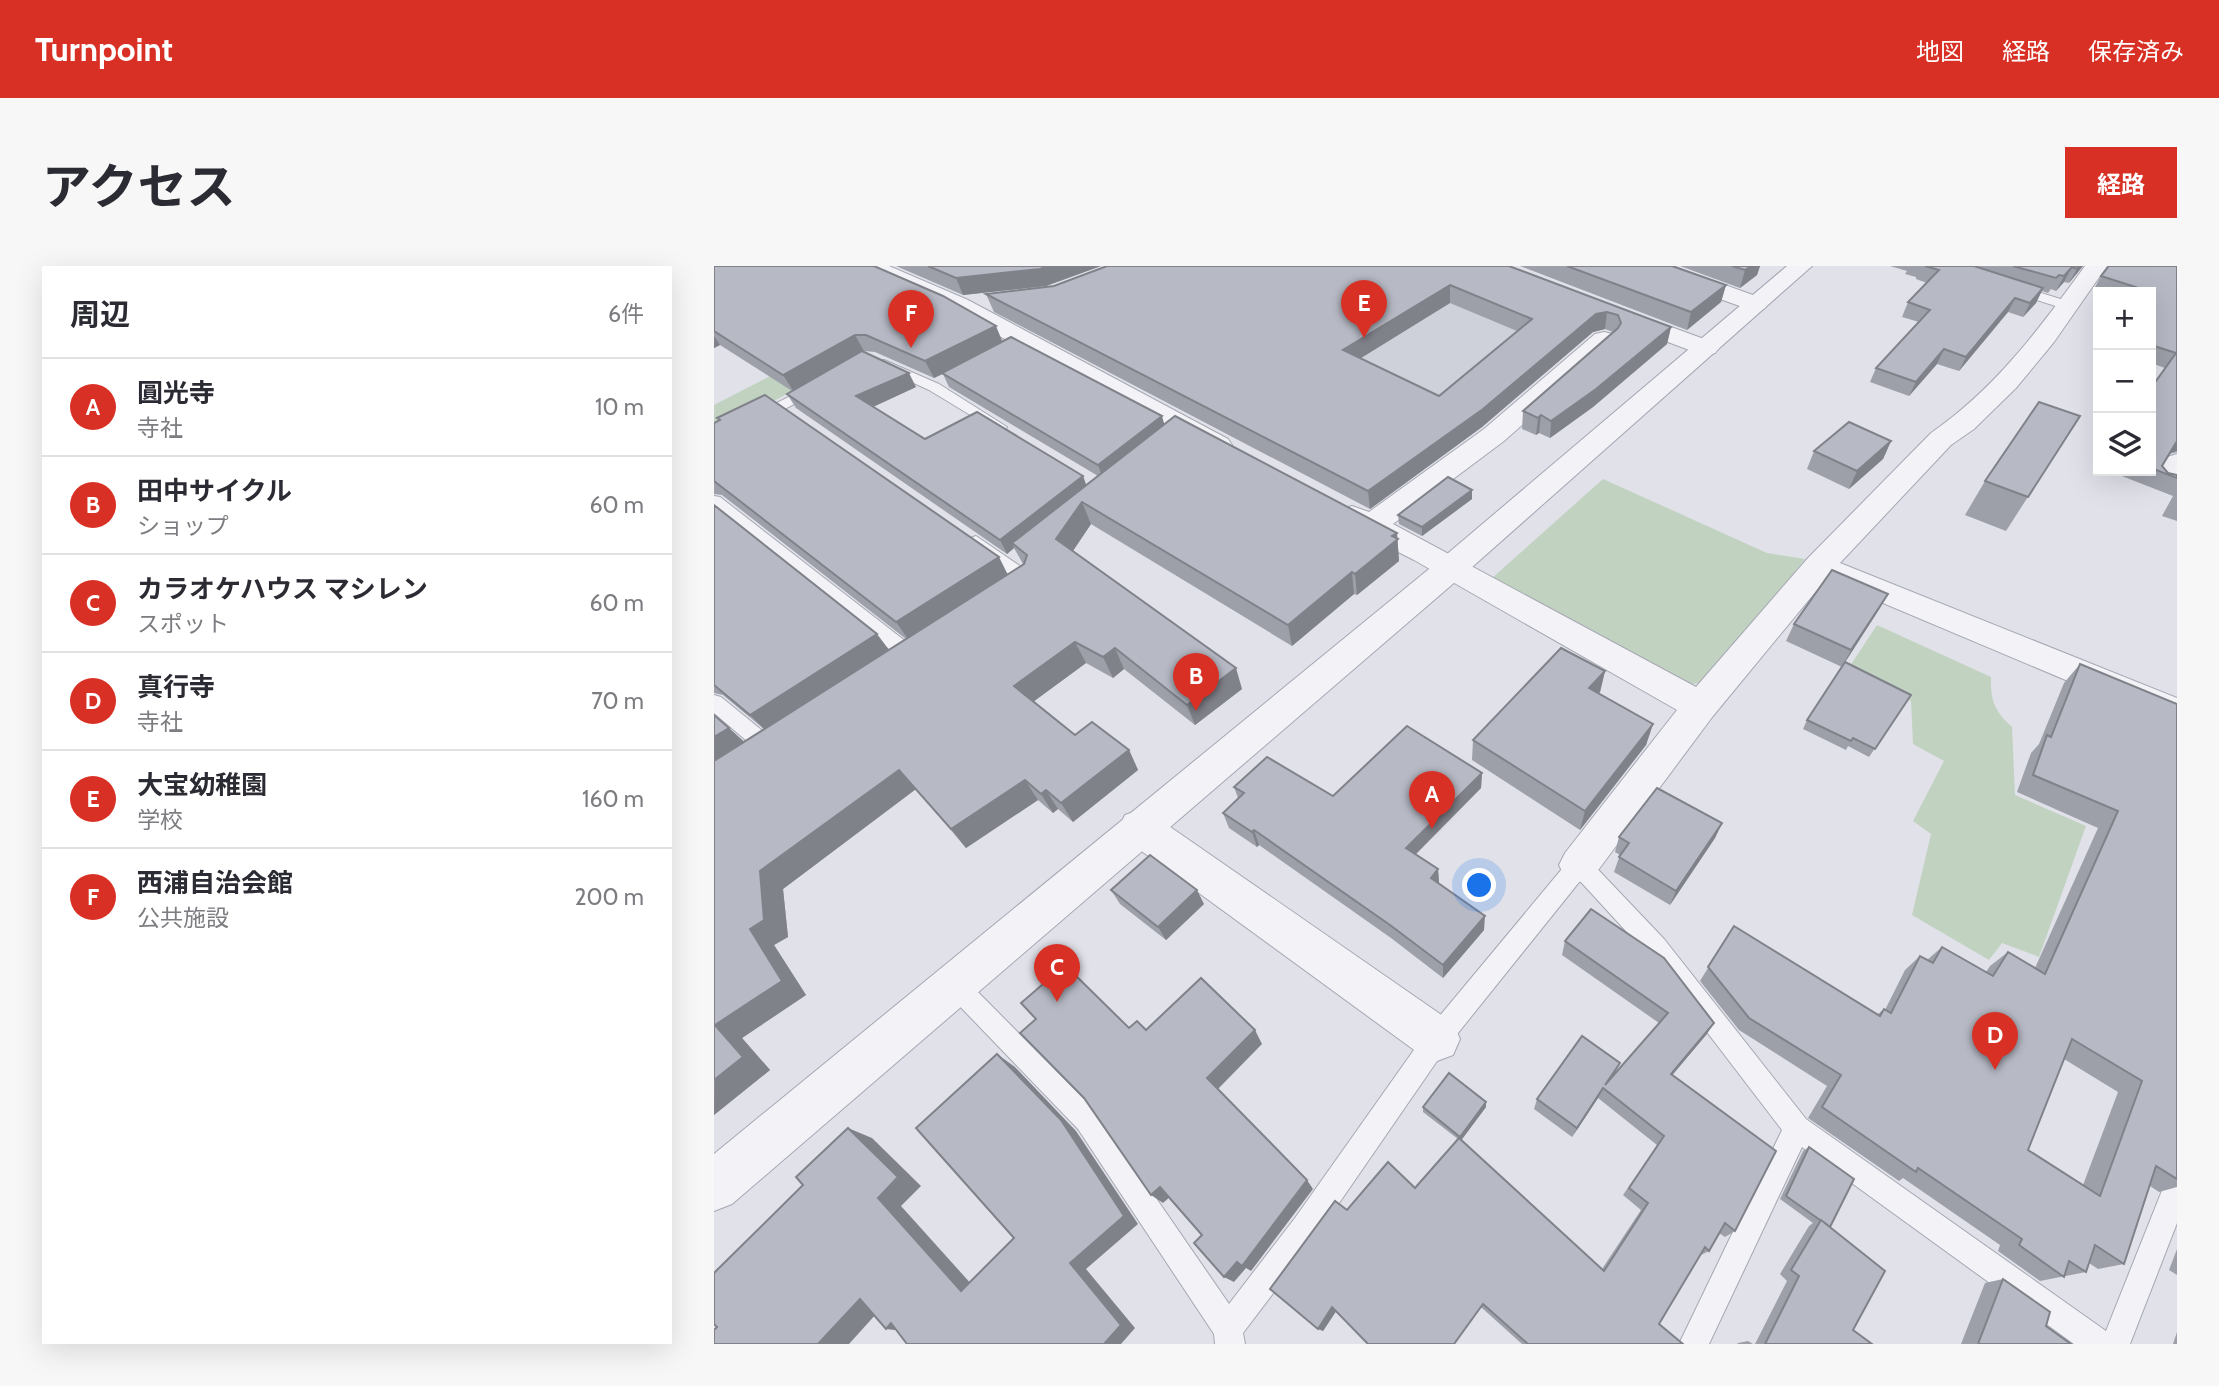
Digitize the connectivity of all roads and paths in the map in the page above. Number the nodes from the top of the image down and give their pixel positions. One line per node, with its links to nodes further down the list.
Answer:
1 (870, 266): 8 (street)
2 (1650, 266): 7 (street)
3 (1801, 266): 7 (street)
4 (2096, 266): 10 (street)
5 (2005, 285): 10 (lane)
6 (1000, 302): 8 (street)
7 (1756, 304): 12 (street)
8 (960, 305): 17 (street)
9 (1595, 306): 12 (street)
10 (2068, 306): 22 (street)
11 (1604, 339): 20 (street)
12 (1706, 348): 23 (street)
13 (869, 357): 15 (lane)
14 (825, 382): 16 (lane)
15 (1013, 435)
16 (714, 441)
17 (1245, 459)
18 (714, 501): 25 (lane)
19 (1326, 502): 20 (street)
20 (1371, 526): 23 (street)
21 (963, 533): 24 (lane)
22 (1819, 566): 27 (street); 28 (street)
23 (1451, 568): 27 (street); 30 (street)
24 (1004, 594)
25 (889, 670)
26 (714, 702): 29 (lane)
27 (1700, 706): 31 (street)
28 (2177, 713)
29 (752, 761)
30 (1139, 827): 32 (street); 33 (street)
31 (1579, 864): 33 (lane); 34 (lane)
32 (954, 984): 35 (street); 37 (lane)
33 (1437, 1039): 37 (lane)
34 (1797, 1128): 38 (lane); 39 (lane)
35 (714, 1186)
36 (2177, 1188): 40 (lane)
37 (1229, 1336)
38 (1694, 1344)
39 (2099, 1344)
40 (2115, 1344)

